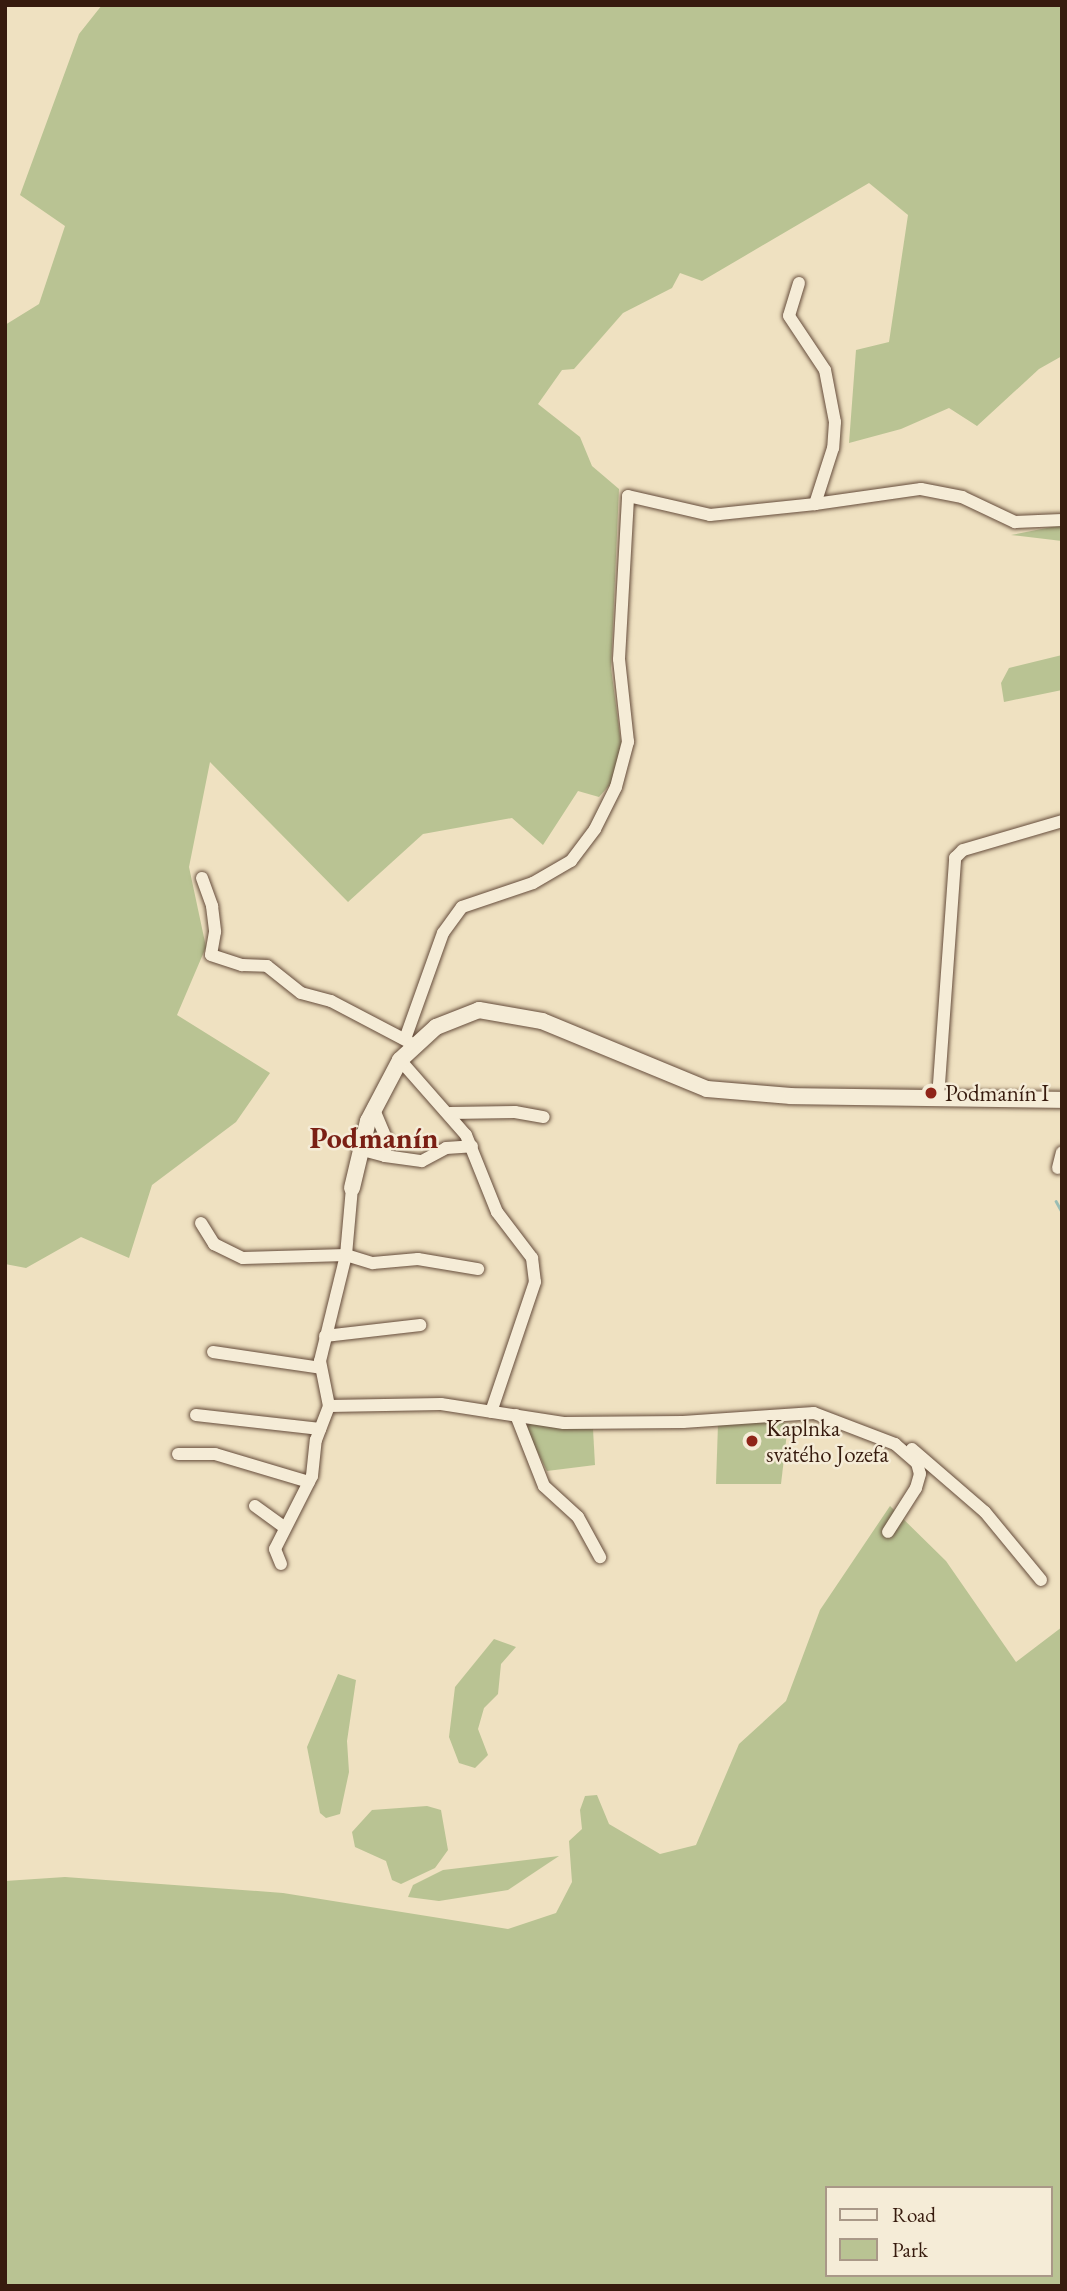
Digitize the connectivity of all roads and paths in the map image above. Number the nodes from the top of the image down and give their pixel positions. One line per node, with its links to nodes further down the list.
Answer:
1 (799, 283): 2 (street)
2 (815, 504): 3 (street); 6 (street)
3 (1062, 520)
4 (1062, 821): 8 (street)
5 (202, 878): 6 (street)
6 (408, 1042): 7 (street); 8 (street)
7 (400, 1060): 10 (street); 11 (street)
8 (938, 1098): 9 (street)
9 (1062, 1100)
10 (373, 1108): 14 (street); 16 (street)
11 (450, 1113): 12 (street); 13 (street)
12 (544, 1117)
13 (472, 1146): 16 (street); 27 (street)
14 (359, 1149): 16 (street); 18 (street)
15 (1062, 1152): 17 (street)
16 (386, 1156)
17 (1058, 1168)
18 (352, 1188): 20 (street)
19 (201, 1223): 20 (street)
20 (346, 1255): 21 (street); 23 (street)
21 (478, 1269)
22 (420, 1325): 23 (street)
23 (325, 1336): 25 (street)
24 (213, 1352): 25 (street)
25 (321, 1368): 26 (street)
26 (329, 1406): 27 (street); 30 (street)
27 (491, 1412): 29 (street)
28 (196, 1415): 30 (street)
29 (516, 1415): 31 (street); 37 (street)
30 (320, 1429): 33 (street)
31 (895, 1444): 36 (street); 39 (street)
32 (178, 1454): 33 (street)
33 (309, 1482): 35 (street)
34 (255, 1506): 35 (street)
35 (284, 1527): 38 (street)
36 (888, 1532)
37 (600, 1557)
38 (281, 1564)
39 (1041, 1580)

